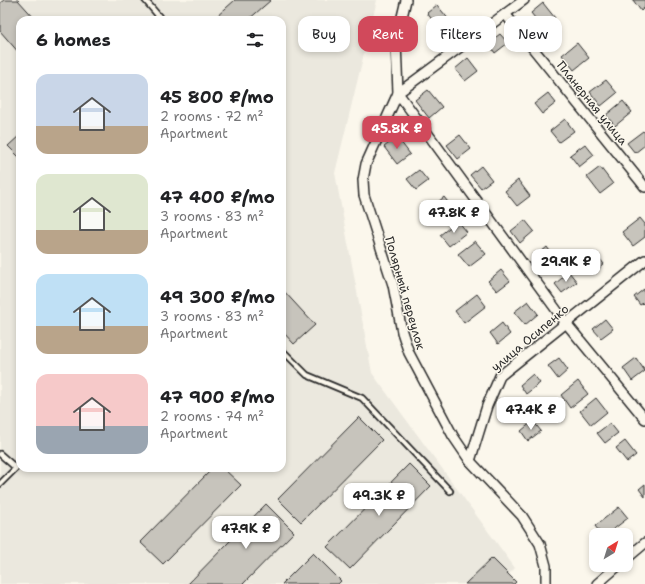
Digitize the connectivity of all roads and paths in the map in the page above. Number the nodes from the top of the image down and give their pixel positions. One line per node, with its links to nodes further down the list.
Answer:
1 (145, 0): 5 (lane)
2 (406, 0): 6 (street, Полярный переулок)
3 (524, 0): 4 (street)
4 (506, 15): 6 (street); 7 (street, Планерная улица)
5 (159, 16)
6 (398, 93): 9 (street); 13 (street, Полярный переулок)
7 (645, 187)
8 (645, 260): 9 (street, улица Осипенко)
9 (566, 323): 11 (street); 13 (street, улица Осипенко)
10 (286, 354): 15 (lane)
11 (645, 419)
12 (0, 454): 14 (lane)
13 (470, 461): 19 (street, Полярный переулок)
14 (0, 484)
15 (450, 491)
16 (645, 543): 17 (street)
17 (633, 553)
18 (611, 572): 20 (street)
19 (546, 584)
20 (597, 584)

